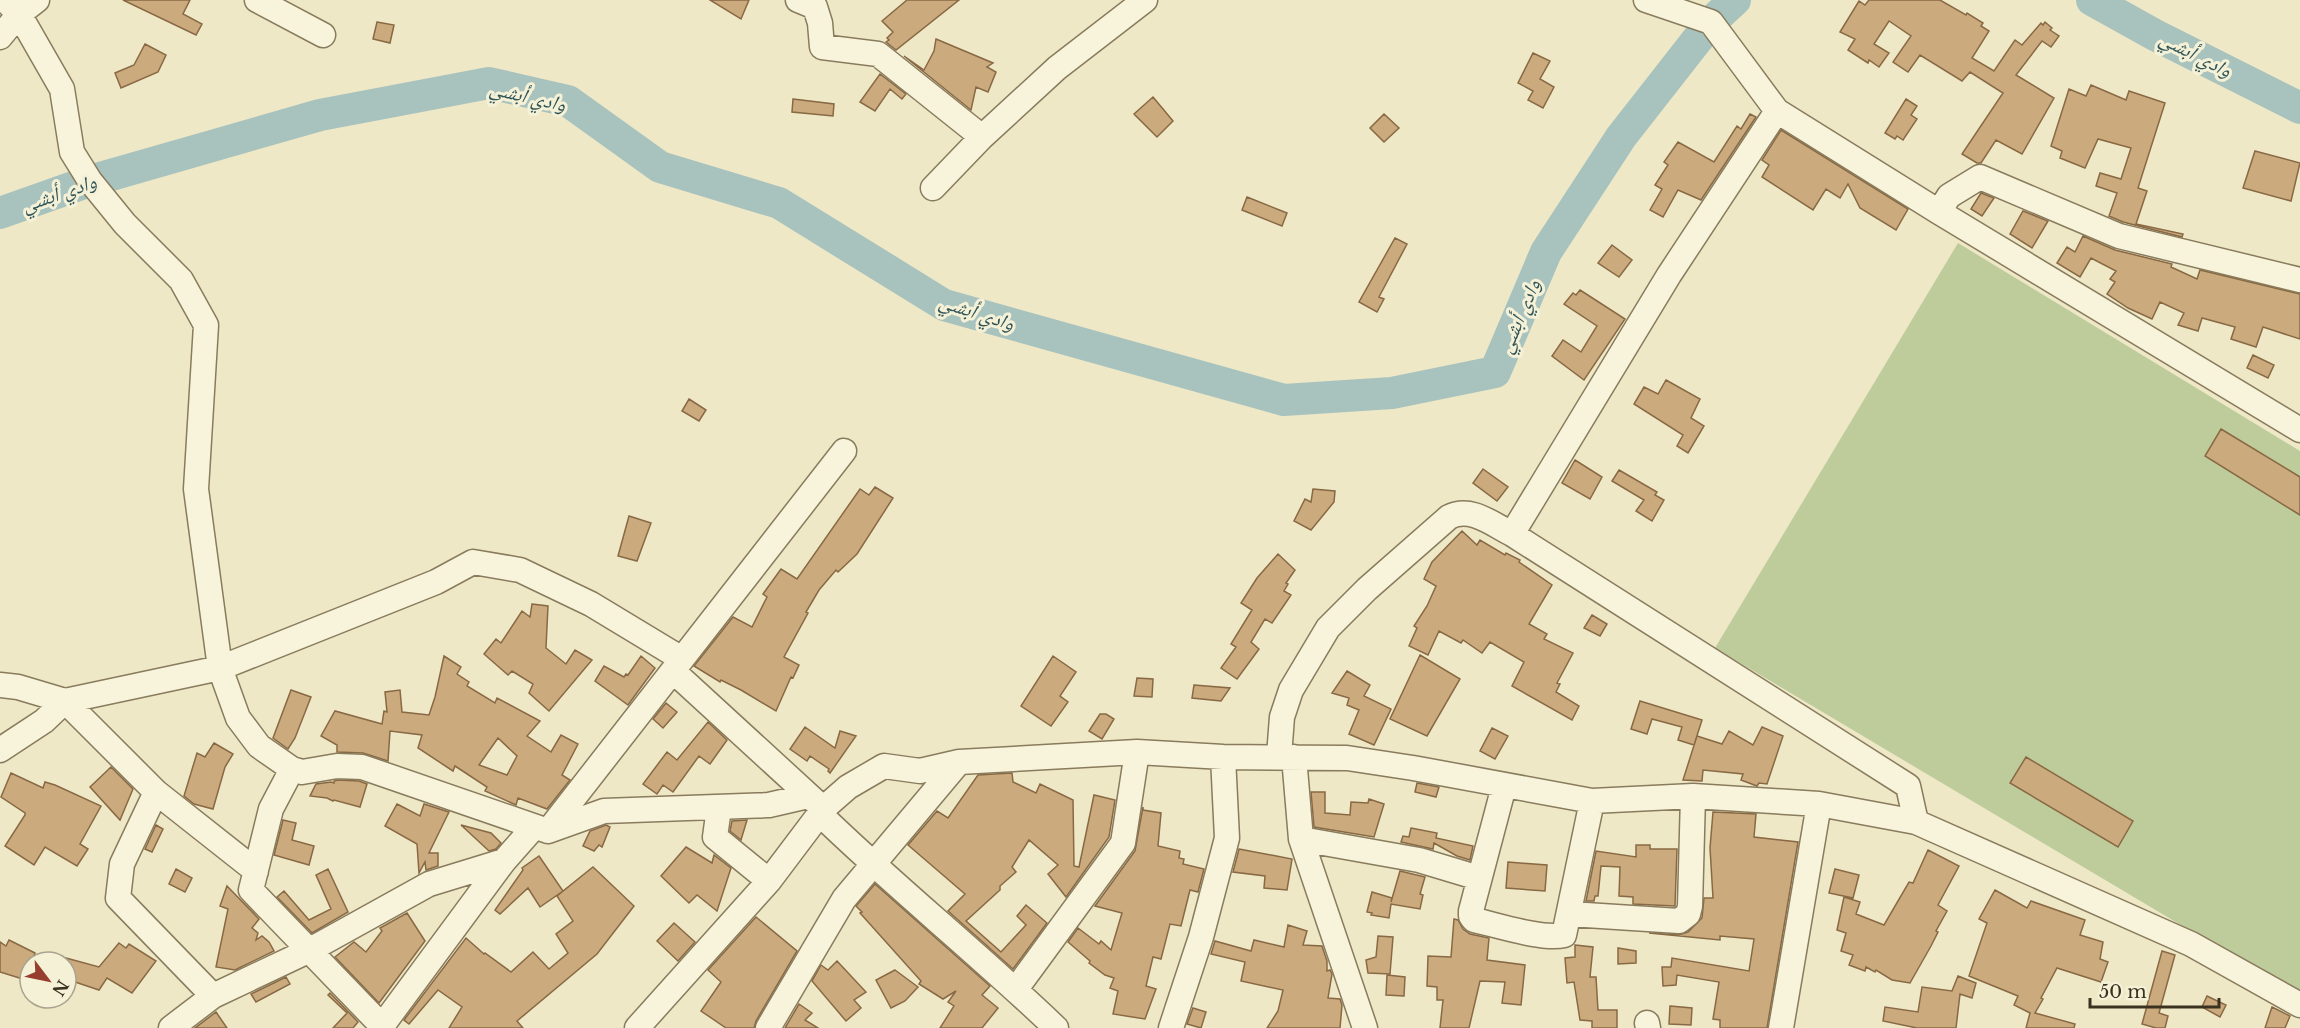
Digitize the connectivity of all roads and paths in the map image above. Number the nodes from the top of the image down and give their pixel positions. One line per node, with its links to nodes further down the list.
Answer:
1 (257, 0): 6 (street)
2 (798, 0): 9 (street)
3 (1145, 0): 9 (street)
4 (1646, 0): 8 (street)
5 (20, 5): 7 (street); 17 (street)
6 (323, 34)
7 (0, 37)
8 (1778, 111): 11 (street); 15 (street)
9 (982, 137): 10 (street)
10 (933, 188)
11 (1939, 212): 12 (street); 13 (street)
12 (2300, 280)
13 (2300, 430)
14 (844, 451): 16 (street)
15 (1512, 534): 22 (street); 33 (street)
16 (678, 665): 17 (street); 31 (street); 34 (street)
17 (220, 668): 19 (street); 25 (street)
18 (0, 685): 19 (street)
19 (65, 701): 20 (street); 27 (street)
20 (0, 750)
21 (1137, 752): 23 (street); 24 (street); 43 (street)
22 (1286, 756): 23 (street); 26 (street); 35 (street)
23 (1223, 757): 51 (street)
24 (959, 762): 31 (street); 37 (street)
25 (292, 769): 34 (street); 38 (street)
26 (1504, 786): 29 (street); 39 (street)
27 (156, 792): 38 (street); 44 (street)
28 (1693, 796): 29 (street); 30 (street); 41 (street)
29 (1592, 801): 41 (street)
30 (1819, 804): 33 (street); 53 (street)
31 (817, 806): 32 (street); 37 (street); 40 (street)
32 (719, 808): 34 (street); 40 (street)
33 (1916, 822): 45 (street)
34 (541, 829): 36 (street)
35 (1301, 839): 39 (street); 52 (street)
36 (504, 861): 42 (street); 46 (street)
37 (872, 864): 43 (street); 49 (street)
38 (255, 871): 42 (street)
39 (1479, 878): 41 (street)
40 (769, 881): 48 (street)
41 (1570, 914)
42 (308, 951): 44 (street); 46 (street)
43 (1016, 990): 50 (street)
44 (213, 996): 47 (street)
45 (2300, 1005)
46 (383, 1027)
47 (171, 1028)
48 (638, 1028)
49 (768, 1028)
50 (1056, 1028)
51 (1171, 1028)
52 (1365, 1028)
53 (1781, 1028)

